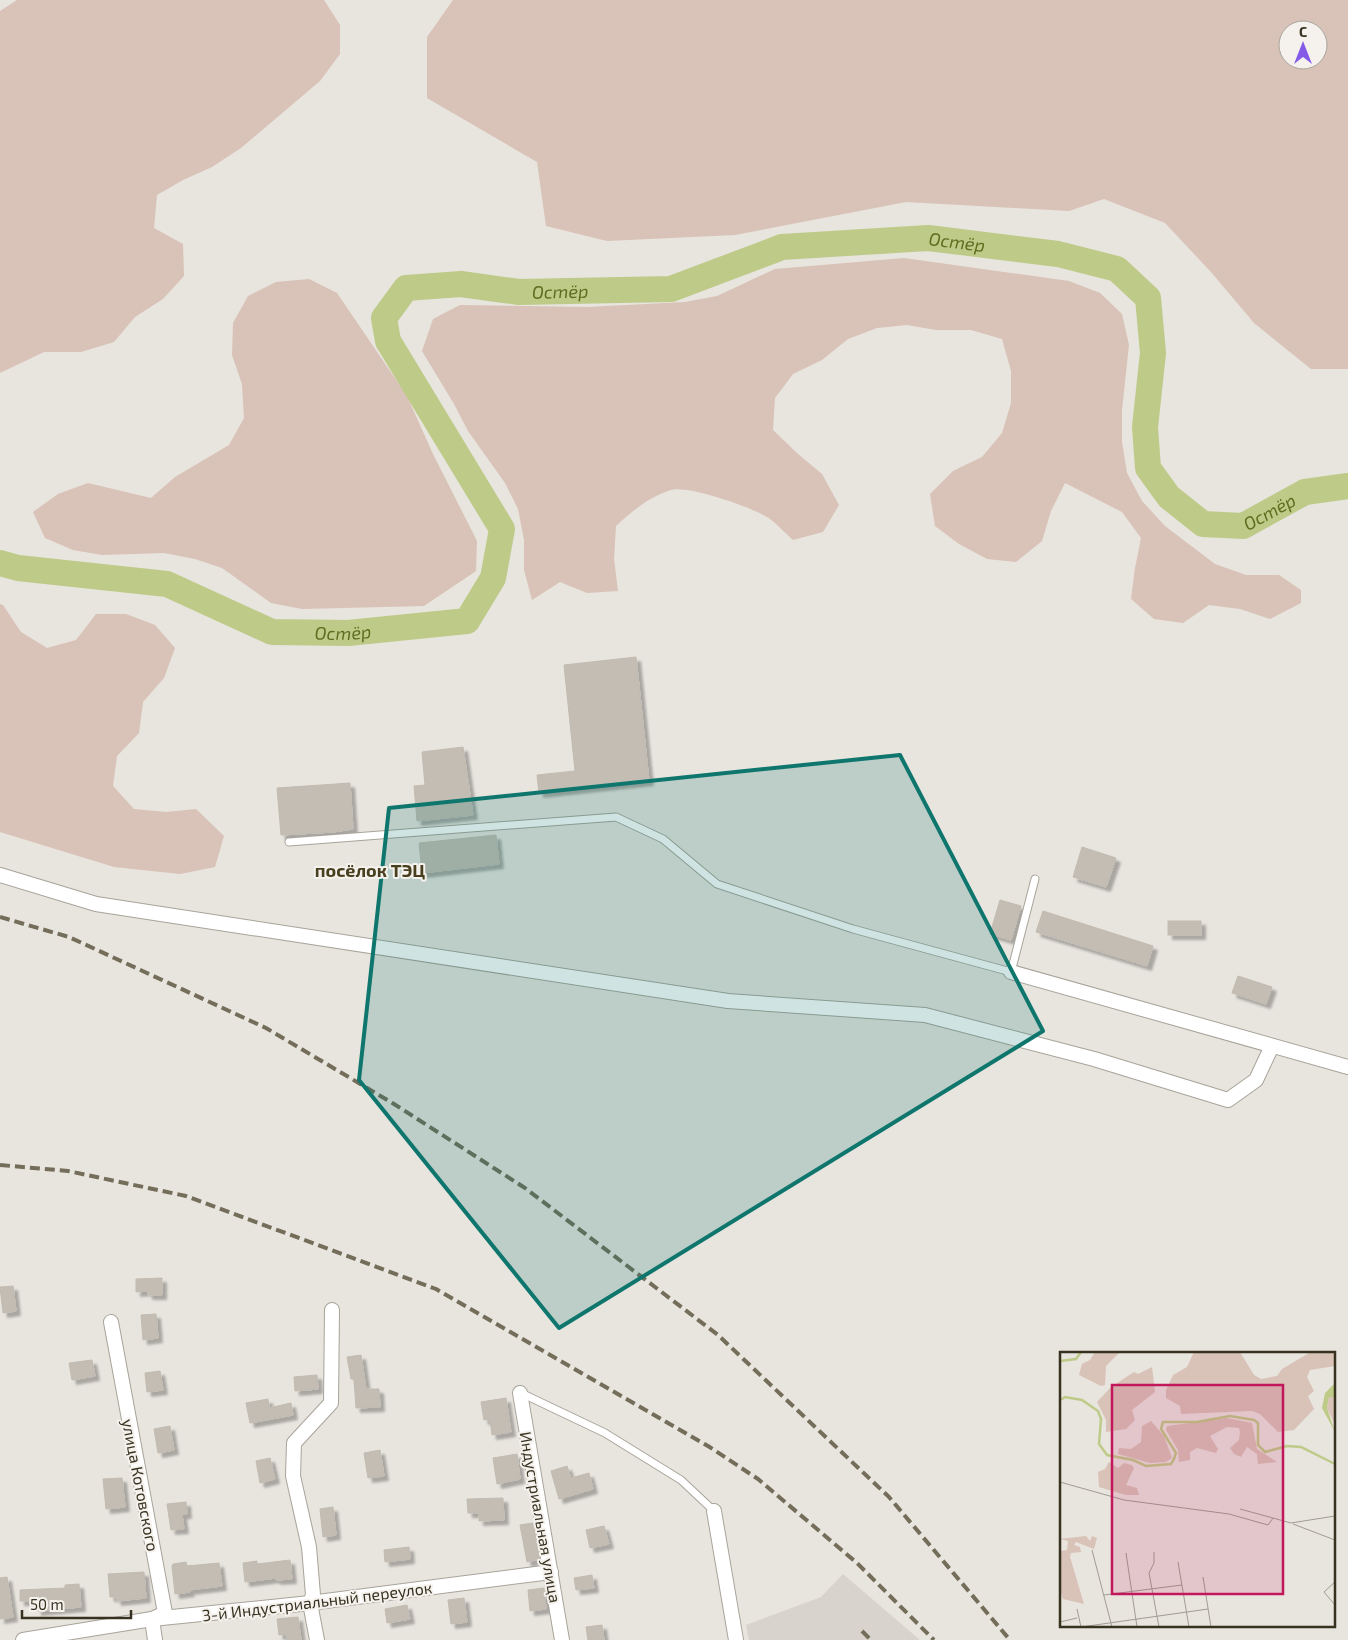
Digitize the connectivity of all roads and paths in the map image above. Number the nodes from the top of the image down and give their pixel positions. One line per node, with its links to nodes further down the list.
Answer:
1 (289, 842): 4 (lane)
2 (0, 875): 5 (street)
3 (1035, 879): 4 (lane)
4 (1011, 972): 5 (street)
5 (1272, 1046): 6 (street)
6 (1348, 1068)
7 (332, 1310): 12 (street)
8 (111, 1322): 13 (street, улица Котовского)
9 (520, 1393): 10 (lane); 11 (street, Индустриальная улица)
10 (714, 1511): 18 (street)
11 (551, 1572): 12 (street, 3-й Индустриальный переулок); 17 (street, Индустриальная улица)
12 (310, 1603): 13 (street, 3-й Индустриальный переулок); 16 (street)
13 (152, 1620): 14 (street, 3-й Индустриальный переулок); 15 (street)
14 (23, 1640)
15 (155, 1640)
16 (317, 1640)
17 (562, 1640)
18 (736, 1640)

